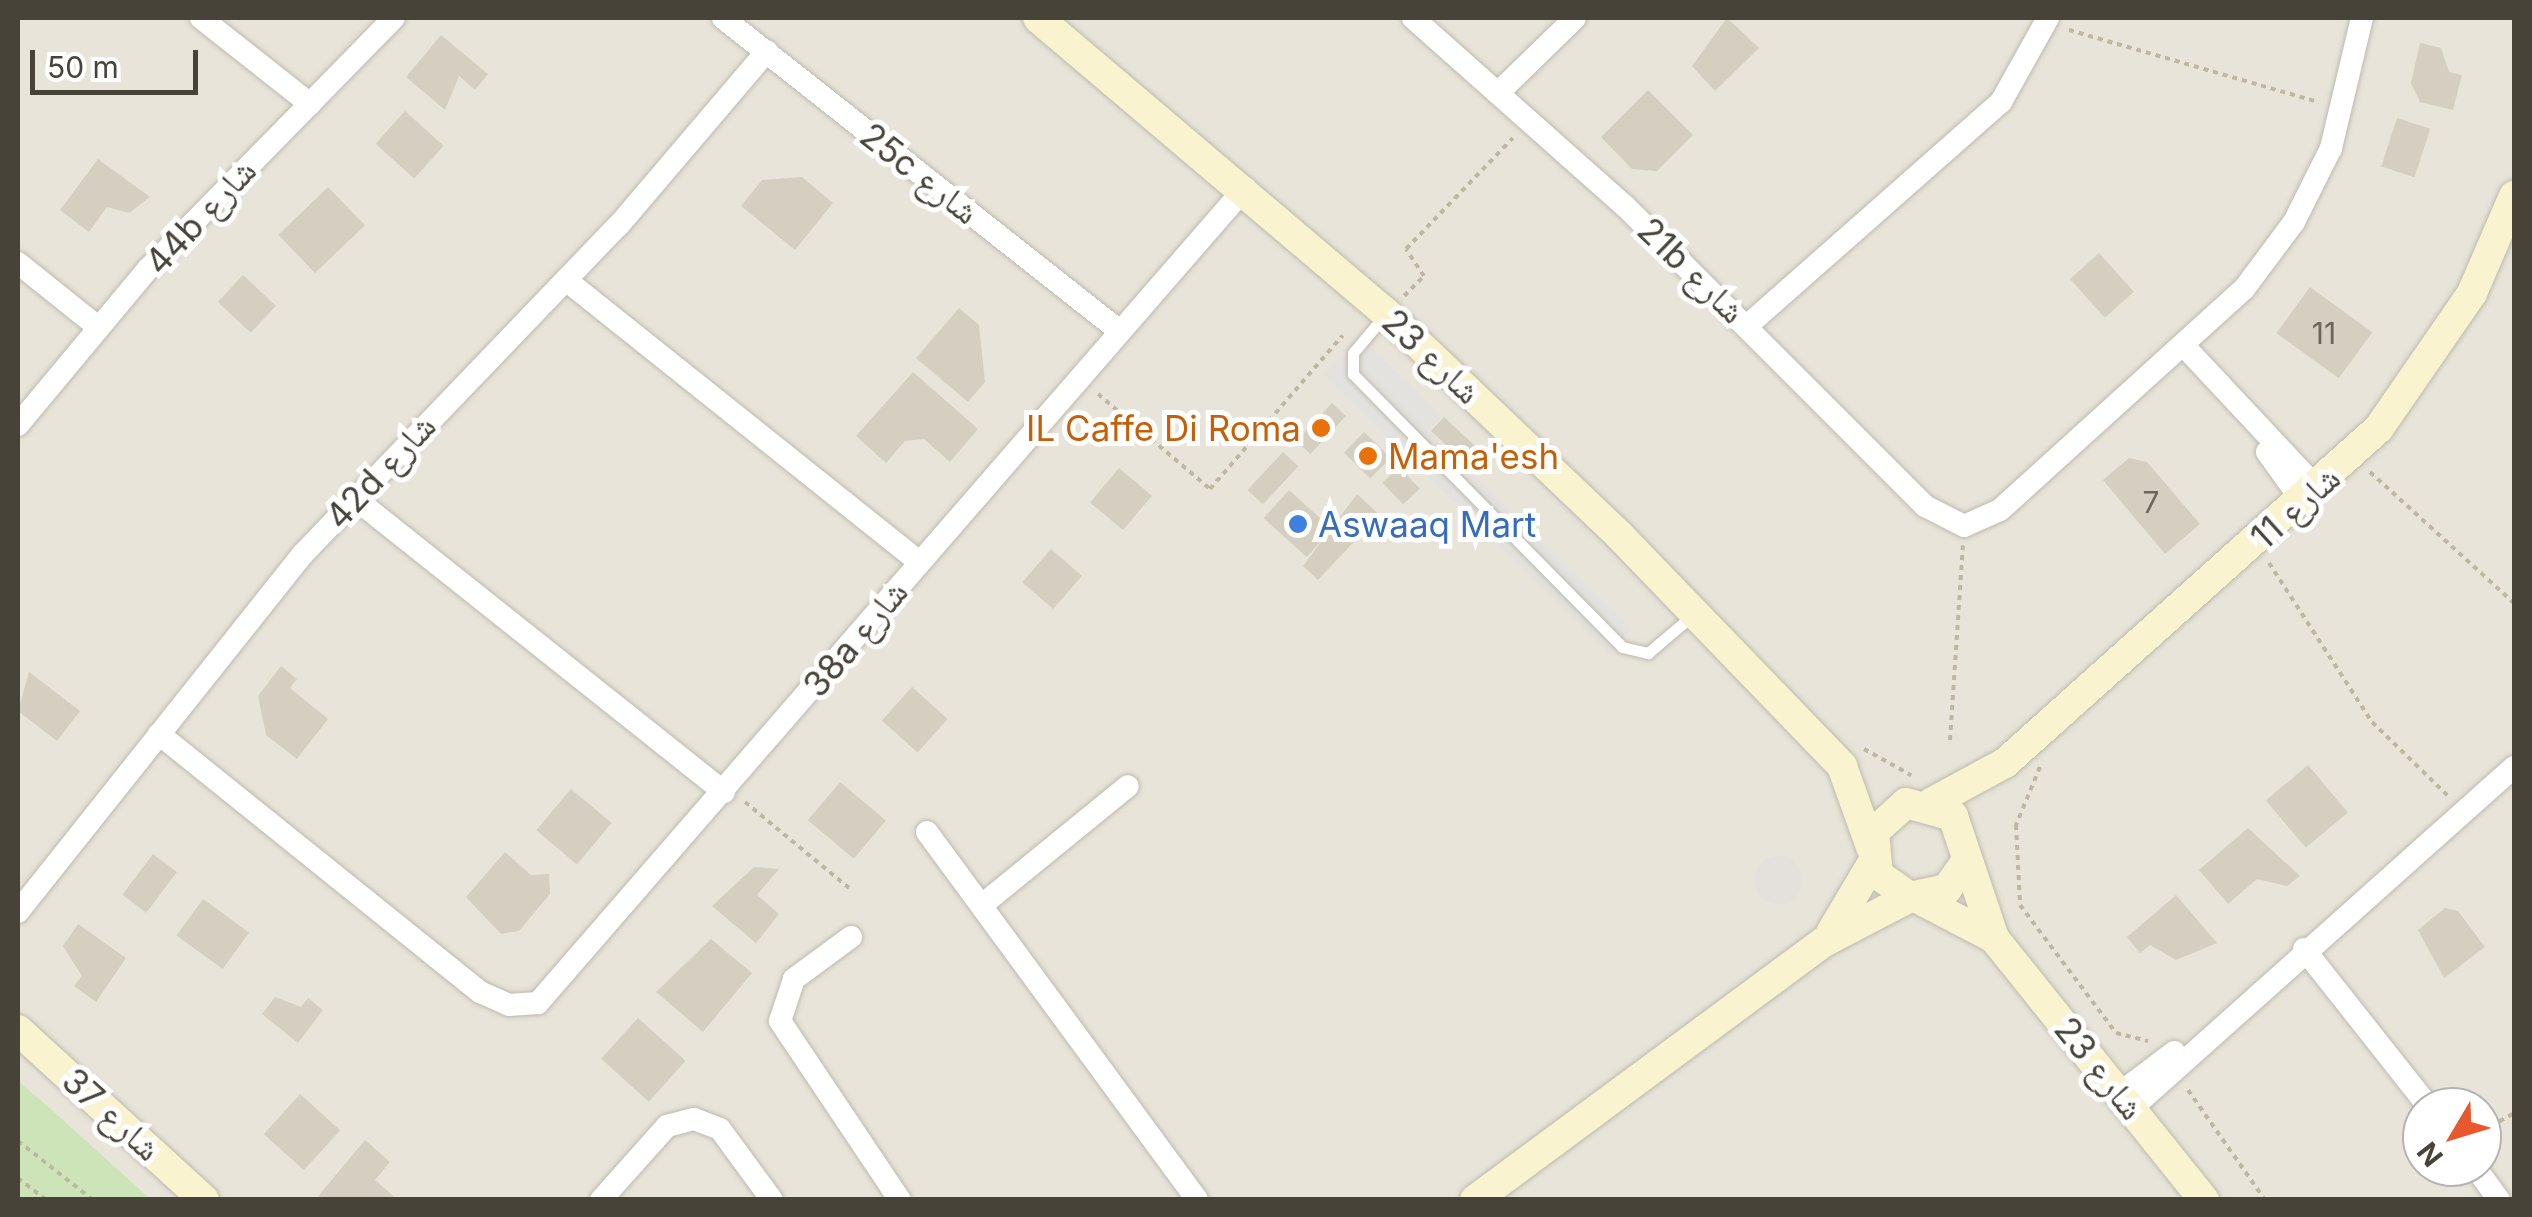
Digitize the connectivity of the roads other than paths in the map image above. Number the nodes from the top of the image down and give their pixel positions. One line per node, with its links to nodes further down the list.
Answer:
1 (201, 18): 11 (street)
2 (394, 18): 11 (street, 44b شارع)
3 (723, 18): 9 (street, 25c شارع)
4 (1038, 18): 12 (street, شارع 23)
5 (1413, 18): 10 (street, 21b شارع)
6 (1575, 18): 10 (street)
7 (2362, 18): 20 (street)
8 (2047, 20): 17 (street)
9 (767, 51): 15 (street, 42d شارع); 19 (street, 25c شارع)
10 (1499, 92): 17 (street, 21b شارع)
11 (310, 104): 18 (street, 44b شارع)
12 (1238, 182): 16 (street, شارع 23); 19 (street, 38a شارع)
13 (2514, 196): 22 (street, شارع 11)
14 (18, 262): 18 (street)
15 (566, 280): 23 (street, 42d شارع); 24 (street)
16 (1380, 307): 25 (street, شارع 23); 25 (lane)
17 (1748, 325): 20 (street, 21b شارع)
18 (98, 327): 21 (street, 44b شارع)
19 (1116, 329): 24 (street, 38a شارع)
20 (2185, 348): 22 (street)
21 (18, 426)
22 (2310, 495): 28 (street, شارع 11)
23 (353, 497): 26 (street, 42d شارع); 31 (street)
24 (919, 562): 31 (street, 38a شارع)
25 (1696, 612): 27 (street, شارع 23)
26 (159, 734): 31 (street, 38a شارع); 38 (street, 42d شارع)
27 (1839, 763): 32 (street, شارع 23); 35 (street, شارع 23)
28 (2005, 763): 32 (street, شارع 11); 34 (street, شارع 11)
29 (2514, 767): 42 (street)
30 (1128, 786): 37 (street)
31 (726, 790)
32 (1920, 794): 34 (street); 35 (street)
33 (927, 832): 37 (street)
34 (1965, 850): 36 (street); 40 (street, شارع 23)
35 (1872, 855): 36 (street); 41 (street)
36 (1913, 897): 40 (street, شارع 23); 41 (street)
37 (982, 905): 50 (street)
38 (18, 912)
39 (850, 937): 49 (street)
40 (1994, 938): 45 (street, شارع 23)
41 (1824, 942): 51 (street)
42 (2304, 949): 44 (street); 45 (street)
43 (18, 1030): 46 (street, شارع 37)
44 (2413, 1087)
45 (2126, 1100): 52 (street, شارع 23)
46 (204, 1200)
47 (601, 1200): 48 (street)
48 (772, 1200)
49 (900, 1200)
50 (1197, 1200)
51 (1475, 1200)
52 (2204, 1200)

